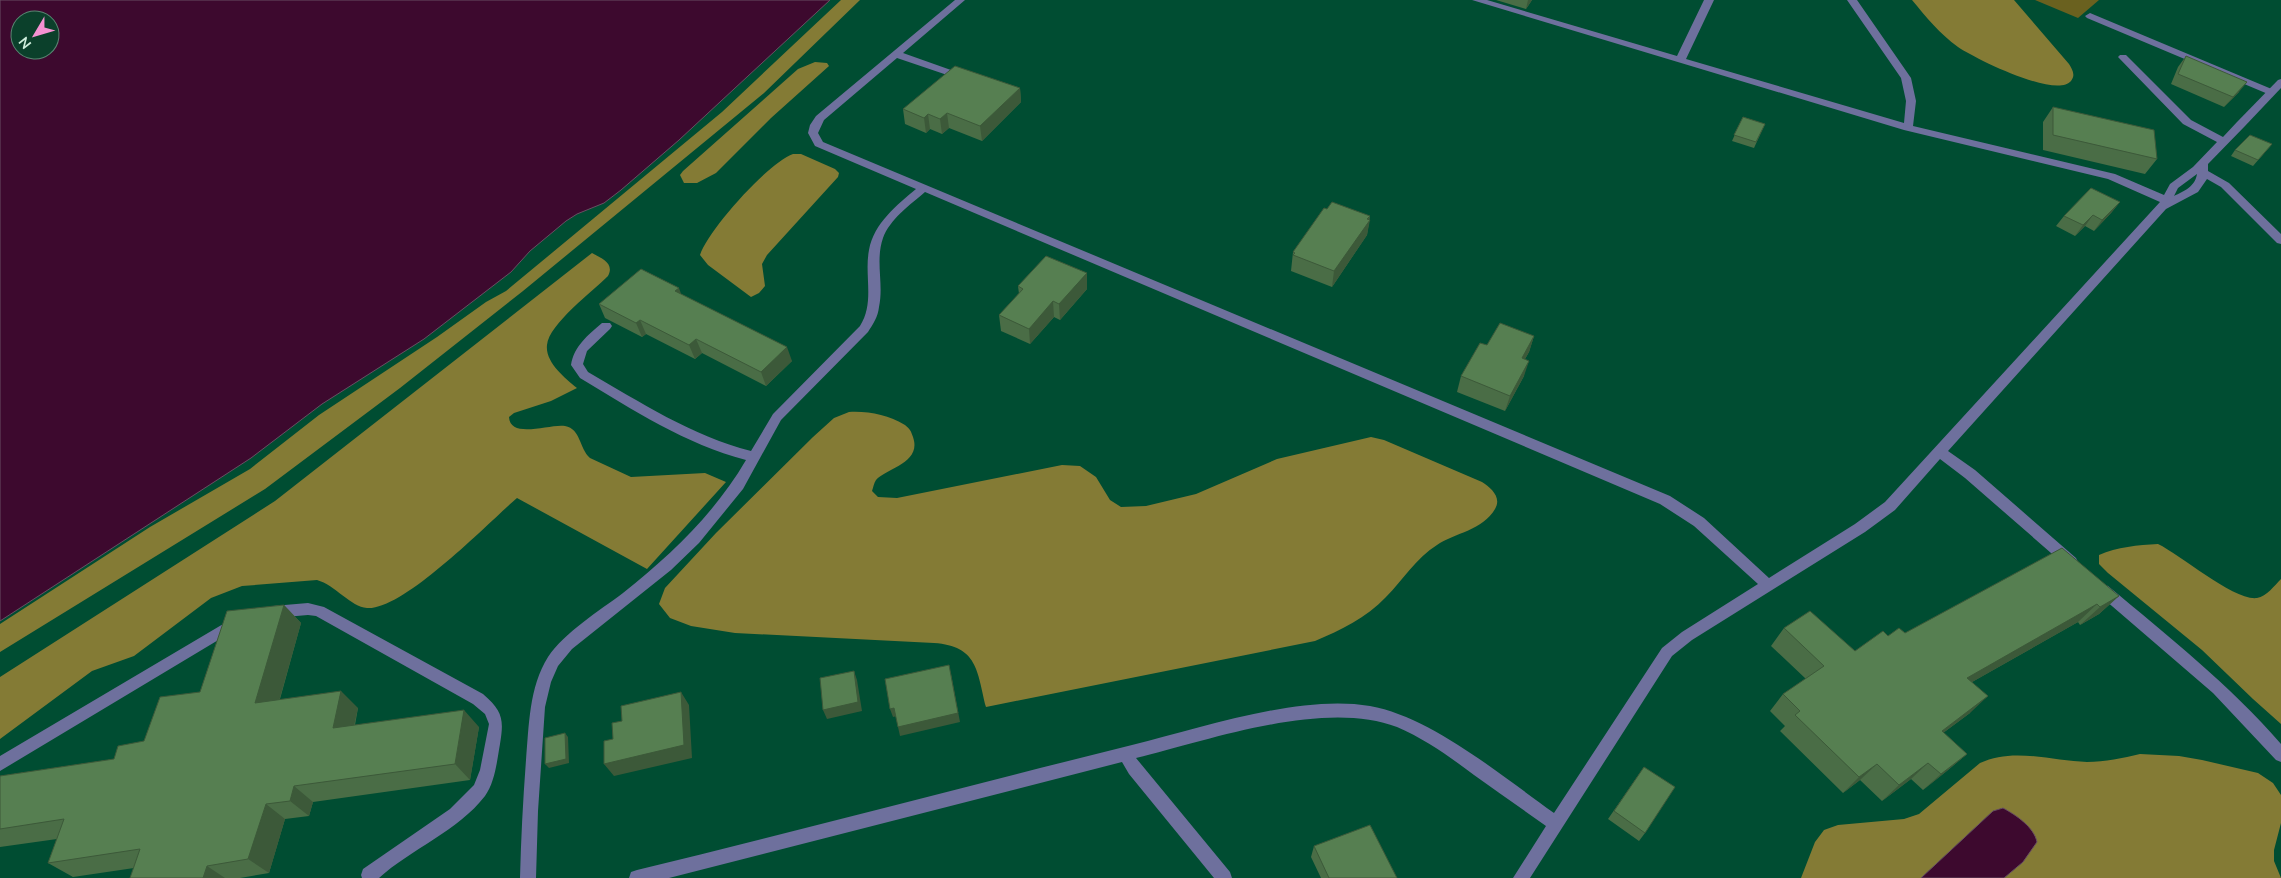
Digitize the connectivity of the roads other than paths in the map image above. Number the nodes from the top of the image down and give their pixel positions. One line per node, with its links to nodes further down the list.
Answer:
1 (960, 0): 6 (street)
2 (1477, 0): 8 (street)
3 (1709, 0): 8 (street)
4 (1852, 0): 12 (street)
5 (2090, 16): 11 (street)
6 (896, 54): 9 (street); 15 (street)
7 (2123, 57): 13 (street)
8 (1680, 61): 12 (street)
9 (974, 81)
10 (2281, 82): 11 (street)
11 (2271, 92): 13 (street)
12 (1908, 128): 16 (street)
13 (2223, 142): 14 (street)
14 (2201, 167): 16 (street); 17 (street)
15 (922, 189): 20 (street); 23 (street)
16 (2167, 203): 19 (street)
17 (2281, 240)
18 (606, 326): 20 (street)
19 (1938, 451): 21 (street); 23 (street)
20 (754, 457): 29 (street)
21 (2082, 571)
22 (2096, 584): 25 (street)
23 (1768, 585): 27 (street)
24 (1126, 754): 27 (street); 30 (street); 31 (street)
25 (2281, 755)
26 (0, 764): 28 (street)
27 (1557, 825): 32 (street)
28 (368, 877)
29 (528, 878)
30 (637, 878)
31 (1224, 878)
32 (1521, 878)

